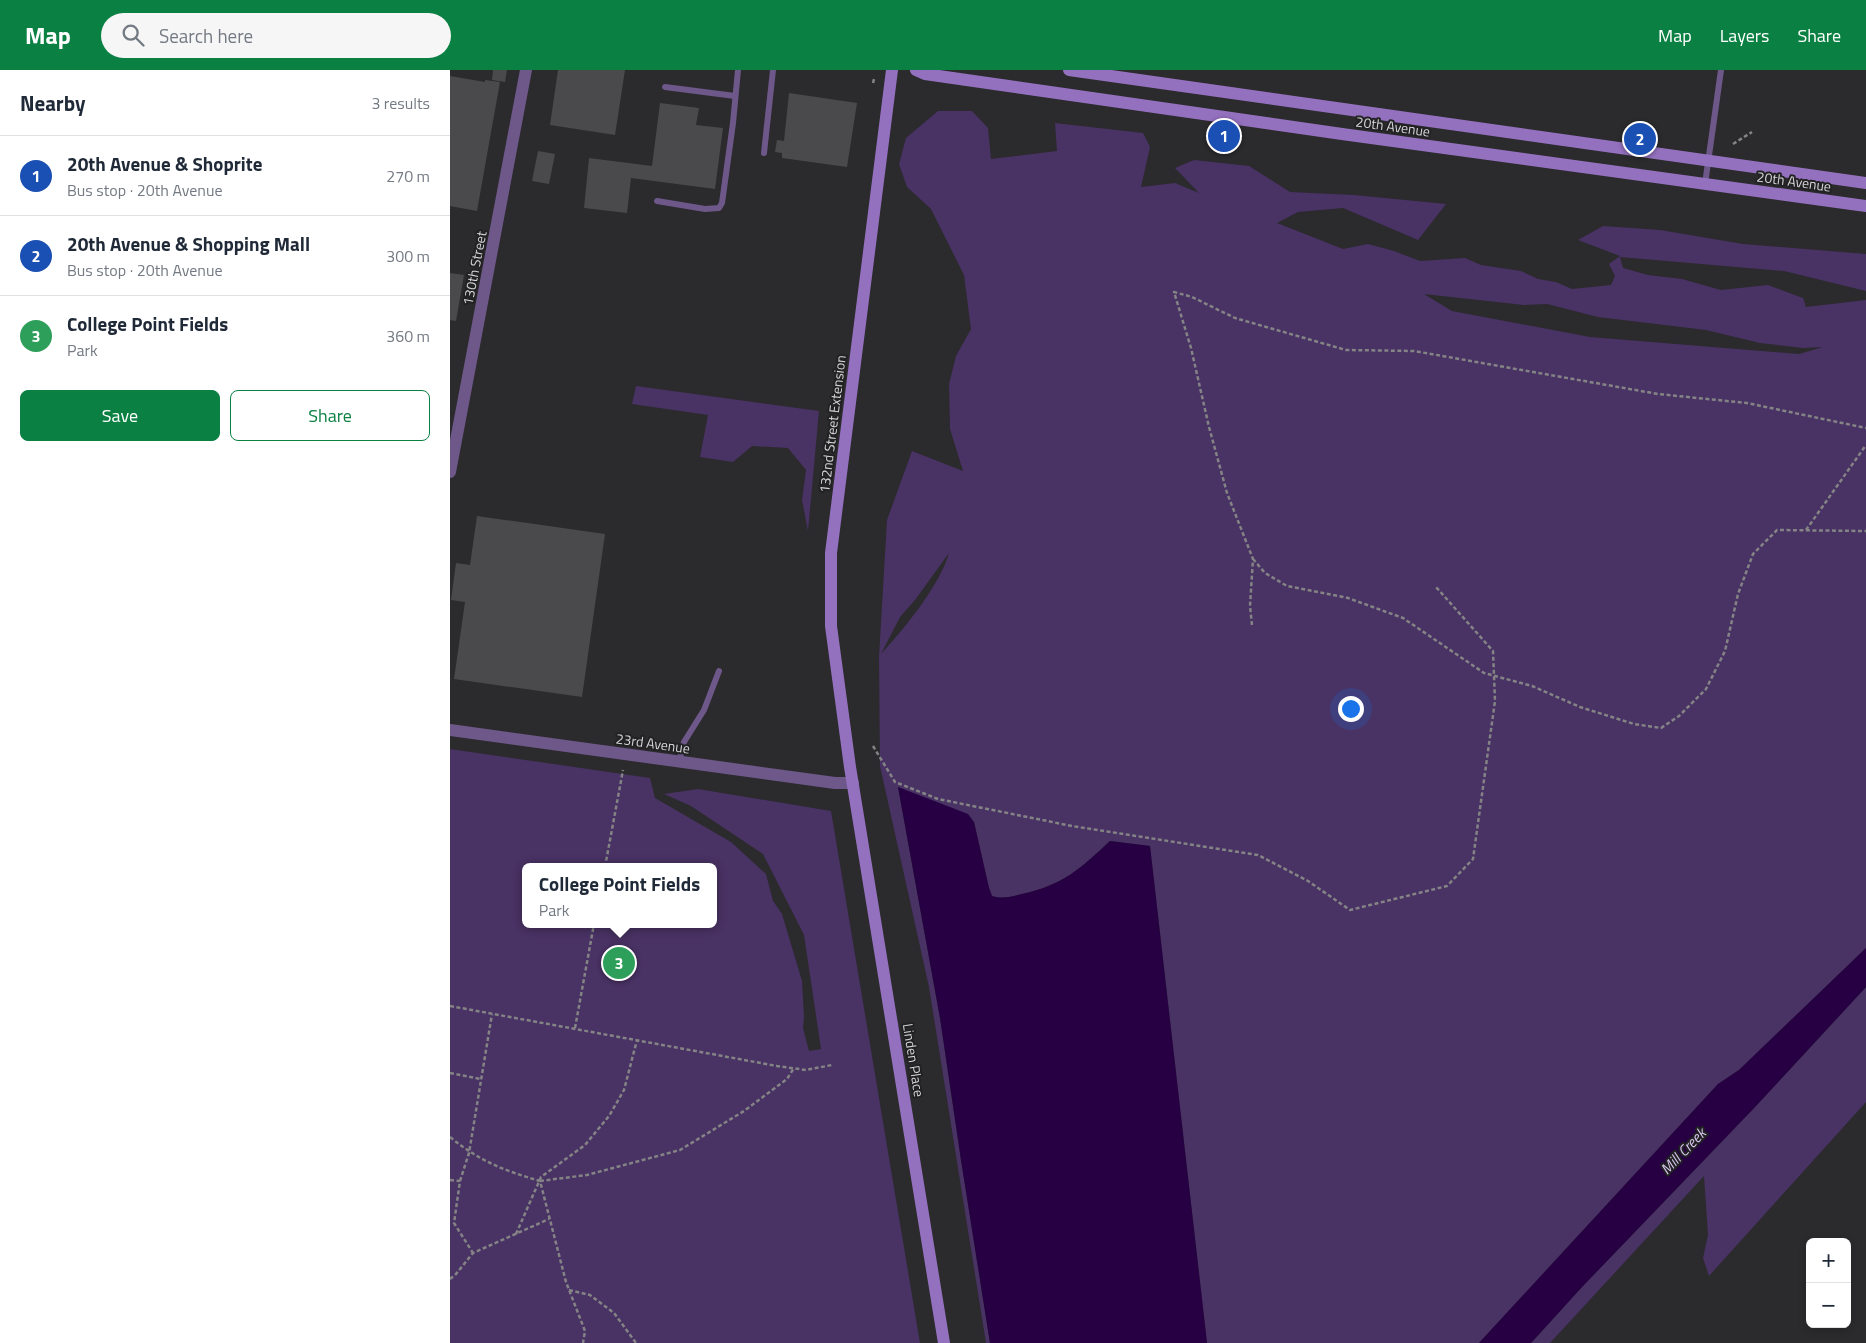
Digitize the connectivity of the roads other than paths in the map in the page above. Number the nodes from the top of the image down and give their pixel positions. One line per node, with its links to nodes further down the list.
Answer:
1 (526, 70): 16 (street, 130th Street)
2 (738, 70): 9 (lane)
3 (773, 70): 10 (lane)
4 (892, 70): 20 (street, 132nd Street Extension)
5 (916, 70): 13 (street, 20th Avenue)
6 (1069, 70): 11 (street, 20th Avenue)
7 (1721, 70): 11 (lane)
8 (665, 87): 9 (lane)
9 (735, 96): 14 (lane)
10 (764, 153)
11 (1708, 162): 12 (street, 20th Avenue); 13 (lane)
12 (1866, 183)
13 (1704, 184): 15 (street, 20th Avenue)
14 (656, 201)
15 (1866, 206)
16 (450, 472)
17 (719, 671): 19 (lane)
18 (450, 730): 19 (street, 23rd Avenue)
19 (679, 762): 20 (street, 23rd Avenue)
20 (853, 782): 21 (street, Linden Place)
21 (944, 1343)

